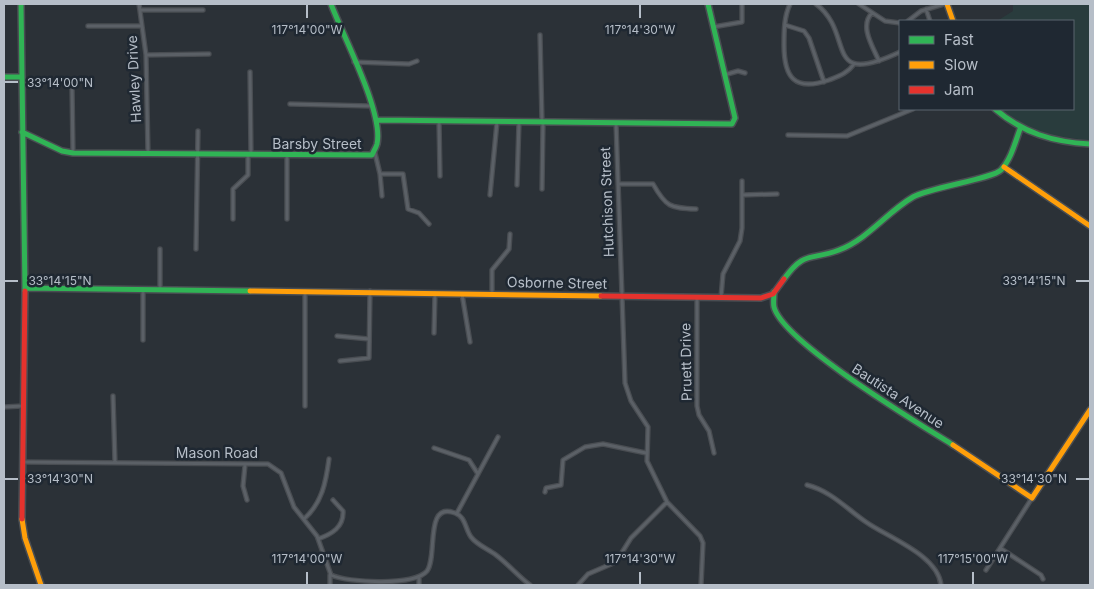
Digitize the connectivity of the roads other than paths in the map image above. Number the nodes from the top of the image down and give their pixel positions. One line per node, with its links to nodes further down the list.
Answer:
1 (21, 4): 34 (street)
2 (139, 4): 10 (street, Hawley Drive)
3 (331, 4): 28 (street, Barsby Street)
4 (708, 4): 21 (street)
5 (742, 4): 21 (street)
6 (790, 4): 18 (street)
7 (816, 4): 29 (street)
8 (859, 4): 13 (street)
9 (945, 4): 12 (street); 16 (street)
10 (140, 10): 11 (street); 20 (street, Hawley Drive)
11 (203, 10)
12 (926, 10): 14 (street); 15 (street)
13 (872, 13): 17 (street); 27 (street)
14 (910, 20)
15 (930, 20)
16 (952, 20)
17 (899, 24)
18 (785, 25): 35 (street); 35 (street)
19 (88, 26): 20 (street)
20 (142, 26): 25 (street, Hawley Drive)
21 (713, 27): 32 (street)
22 (540, 37): 45 (street)
23 (899, 52): 27 (street)
24 (208, 54): 25 (street)
25 (146, 55): 53 (street, Hawley Drive)
26 (417, 61): 28 (street)
27 (880, 61): 29 (street)
28 (353, 62): 38 (street, Barsby Street)
29 (854, 64): 35 (street)
30 (250, 72): 56 (street)
31 (745, 73): 32 (street)
32 (724, 74): 46 (street)
33 (4, 77): 34 (street)
34 (21, 77): 49 (street)
35 (824, 82)
36 (72, 87): 52 (street)
37 (290, 104): 38 (street)
38 (372, 106): 41 (street, Barsby Street)
39 (910, 110): 50 (street)
40 (996, 110): 47 (street)
41 (377, 120): 42 (street); 54 (street, Barsby Street)
42 (439, 121): 43 (street); 60 (street)
43 (497, 122): 44 (street); 66 (street)
44 (519, 122): 45 (street); 63 (street)
45 (543, 122): 46 (street); 64 (street)
46 (616, 123): 62 (street, Hutchison Street)
47 (1020, 129): 51 (street); 58 (street)
48 (198, 131): 55 (street)
49 (22, 132): 52 (street, Barsby Street); 77 (street)
50 (788, 136)
51 (1090, 144)
52 (74, 153): 53 (street, Barsby Street)
53 (148, 153): 55 (street, Barsby Street)
54 (375, 153): 57 (street, Barsby Street); 59 (street)
55 (197, 154): 56 (street, Barsby Street); 75 (street)
56 (249, 154): 57 (street, Barsby Street); 70 (street)
57 (287, 155): 71 (street)
58 (1004, 167): 73 (street); 82 (street)
59 (380, 174): 68 (street); 72 (street)
60 (440, 176)
61 (742, 180): 67 (street)
62 (618, 184): 69 (street); 86 (street, Hutchison Street)
63 (517, 185)
64 (542, 189)
65 (777, 194): 67 (street)
66 (490, 195)
67 (742, 195): 88 (street)
68 (382, 196)
69 (696, 209)
70 (233, 219)
71 (287, 219)
72 (429, 224)
73 (1090, 226)
74 (510, 234): 85 (street)
75 (196, 249)
76 (160, 250): 79 (street)
77 (25, 288): 78 (street, Osborne Street); 96 (street)
78 (143, 289): 79 (street, Osborne Street); 92 (street)
79 (160, 289): 80 (street, Osborne Street)
80 (305, 290): 81 (street, Osborne Street); 97 (street)
81 (370, 291): 83 (street, Osborne Street); 91 (street)
82 (774, 292): 88 (street, Osborne Street); 111 (street, Bautista Avenue)
83 (435, 293): 84 (street, Osborne Street); 89 (street)
84 (462, 293): 85 (street, Osborne Street); 93 (street)
85 (492, 294): 86 (street, Osborne Street)
86 (622, 296): 87 (street, Osborne Street); 102 (street, Hutchison Street)
87 (697, 297): 88 (street, Osborne Street); 103 (street, Pruett Drive)
88 (721, 297)
89 (434, 333)
90 (337, 336): 91 (street)
91 (369, 339): 94 (street)
92 (143, 340)
93 (470, 342)
94 (340, 361)
95 (113, 396): 106 (street)
96 (23, 406): 98 (street); 105 (street)
97 (305, 406)
98 (4, 407)
99 (1090, 410): 111 (street)
100 (498, 437): 108 (street)
101 (434, 448): 108 (street)
102 (646, 452): 110 (street); 114 (street, Hutchison Street)
103 (714, 453)
104 (329, 459): 116 (street)
105 (22, 462): 106 (street, Mason Road); 123 (street)
106 (115, 463): 107 (street, Mason Road)
107 (245, 465): 112 (street); 116 (street, Mason Road)
108 (479, 475): 115 (street)
109 (807, 485): 129 (street)
110 (545, 492)
111 (1032, 498): 118 (street)
112 (246, 500)
113 (333, 500): 117 (street)
114 (667, 502): 127 (street); 128 (street, Hutchison Street)
115 (457, 513): 121 (street); 126 (street)
116 (304, 518): 117 (street, Mason Road)
117 (318, 540): 120 (street, Mason Road)
118 (1000, 548): 119 (street); 122 (street)
119 (986, 570)
120 (330, 574): 121 (street); 124 (street, Mason Road)
121 (419, 578): 125 (street)
122 (1043, 579)
123 (41, 585)
124 (330, 585)
125 (419, 585)
126 (530, 585)
127 (578, 585)
128 (701, 585)
129 (941, 585)

